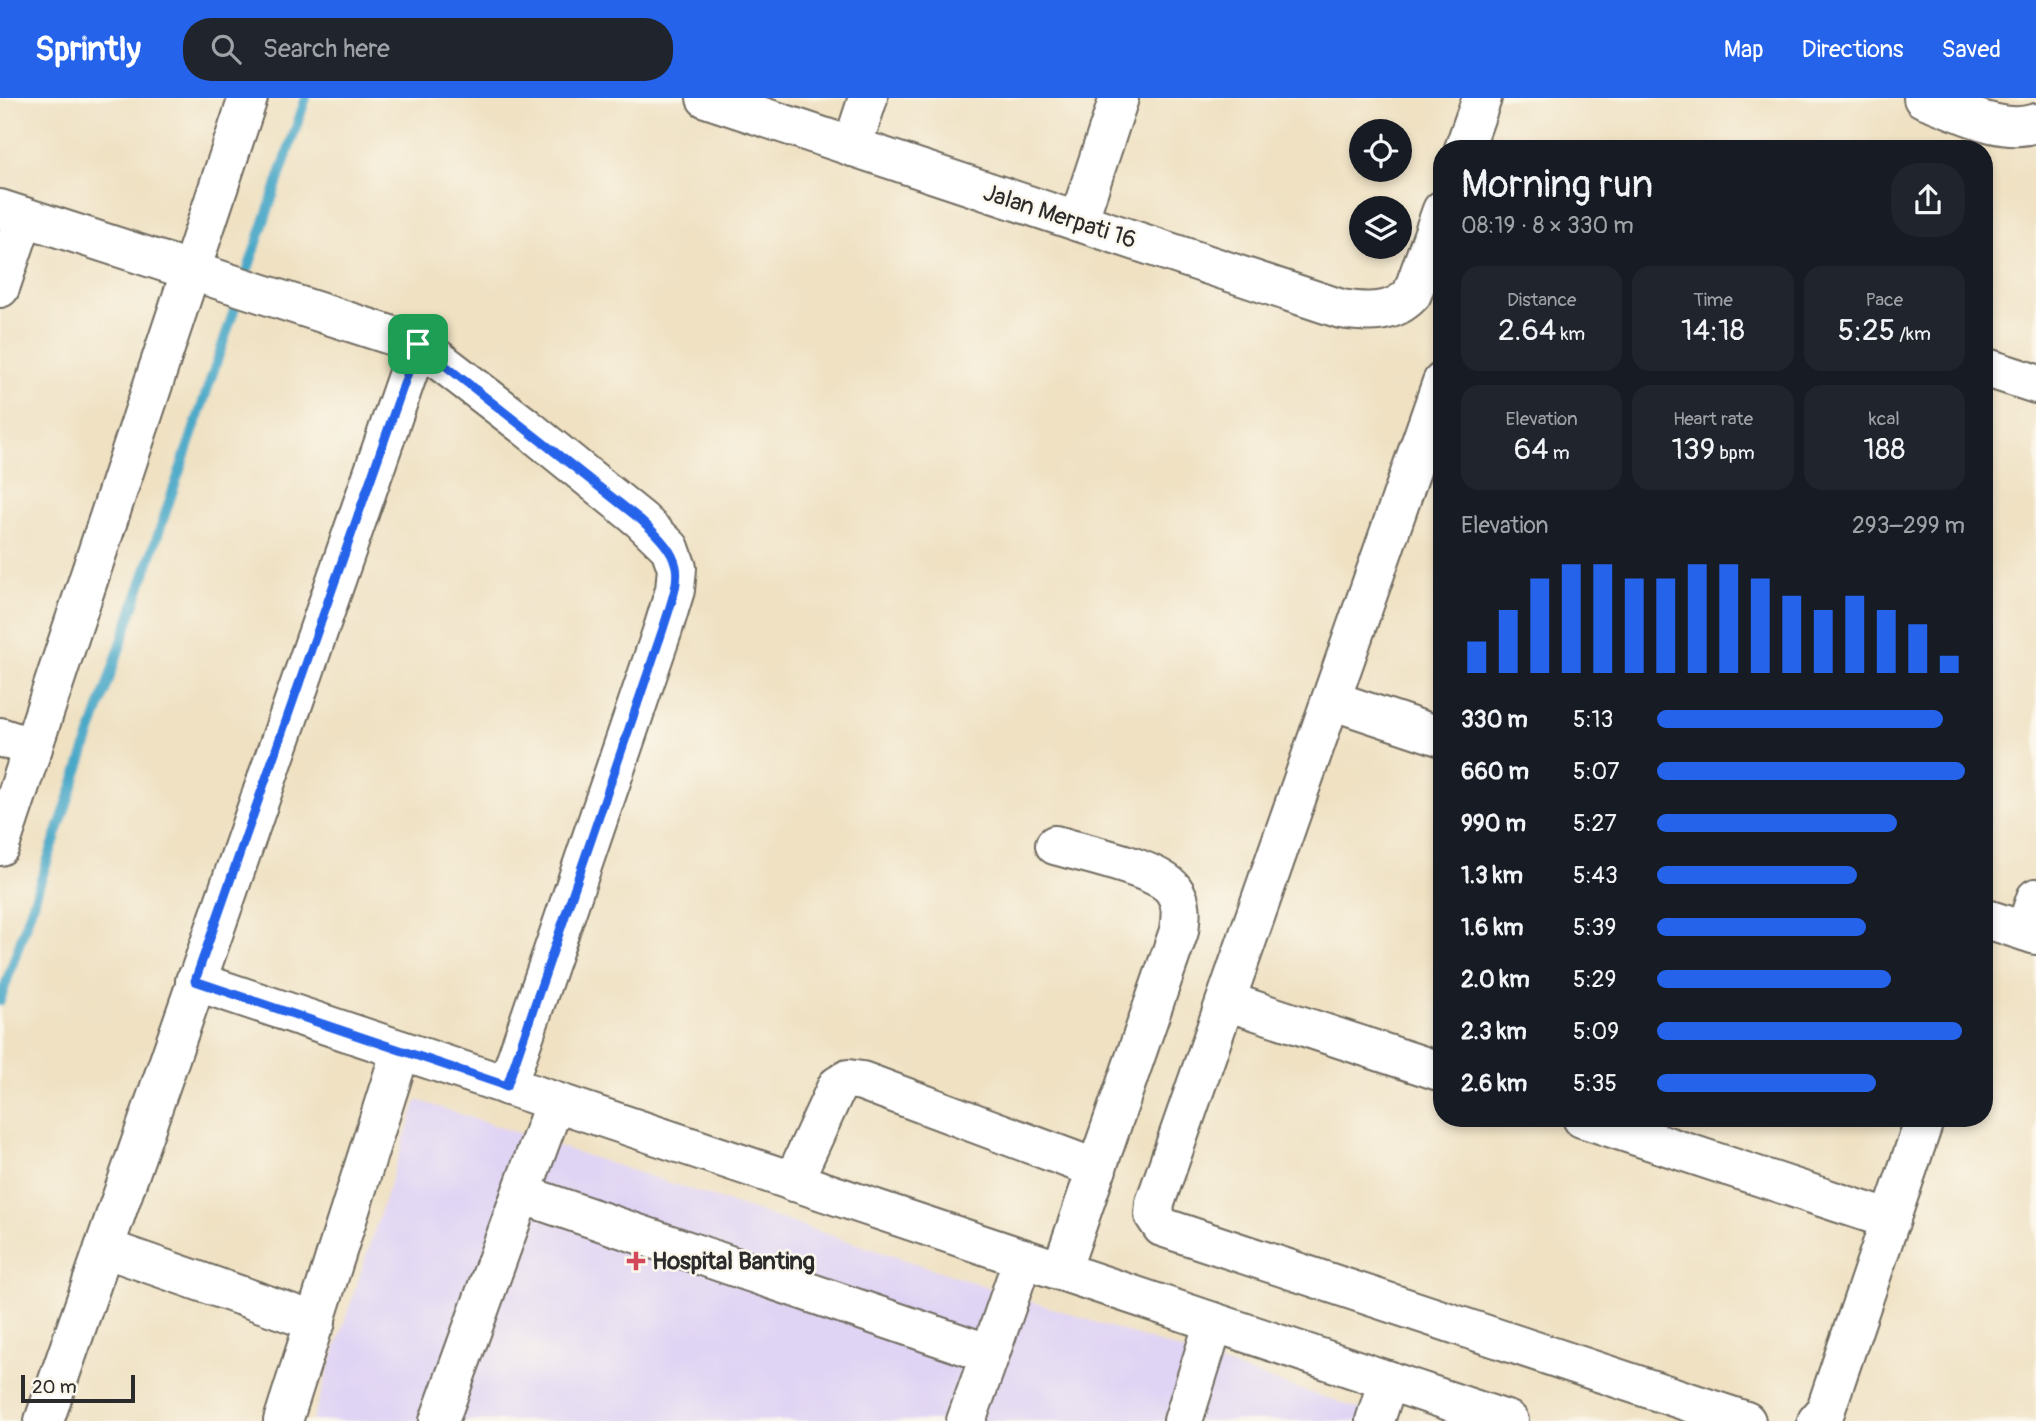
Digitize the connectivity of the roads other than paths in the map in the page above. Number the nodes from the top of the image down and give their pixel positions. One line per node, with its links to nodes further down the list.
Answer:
1 (248, 98): 13 (street)
2 (706, 98): 9 (street, Jalan Merpati 16)
3 (868, 98): 9 (street)
4 (1119, 98): 11 (street)
5 (1482, 98): 8 (street)
6 (1923, 98): 7 (street)
7 (2036, 122)
8 (1467, 140)
9 (852, 146): 11 (street, Jalan Merpati 16)
10 (12, 213): 13 (street); 14 (street)
11 (1078, 222): 12 (street, Jalan Merpati 16)
12 (1433, 234)
13 (193, 272): 15 (street); 21 (street)
14 (0, 288)
15 (418, 344): 24 (street); 28 (street)
16 (1993, 370): 17 (street)
17 (2036, 384)
18 (1433, 408): 19 (street)
19 (1331, 700): 20 (street); 25 (street)
20 (1433, 734)
21 (16, 743): 23 (street)
22 (1055, 845): 32 (street)
23 (0, 846)
24 (195, 981): 26 (street); 36 (street)
25 (1226, 1001): 27 (street); 50 (street)
26 (401, 1050): 28 (street); 39 (street)
27 (1433, 1069)
28 (507, 1086): 29 (street)
29 (555, 1102): 33 (street); 34 (street)
30 (1609, 1127): 35 (street)
31 (1922, 1127): 35 (street)
32 (1097, 1169): 33 (street); 38 (street)
33 (793, 1182): 37 (street)
34 (521, 1194): 41 (street); 45 (street)
35 (1891, 1220): 51 (street)
36 (103, 1248): 39 (street); 43 (street)
37 (1023, 1258): 38 (street); 41 (street)
38 (1061, 1271): 40 (street)
39 (316, 1322): 44 (street)
40 (1214, 1322): 42 (street); 47 (street)
41 (990, 1354): 46 (street)
42 (1388, 1380): 48 (street); 49 (street)
43 (44, 1421)
44 (283, 1421)
45 (439, 1421)
46 (966, 1421)
47 (1183, 1421)
48 (1375, 1421)
49 (1508, 1421)
50 (1746, 1421)
51 (1817, 1421)

